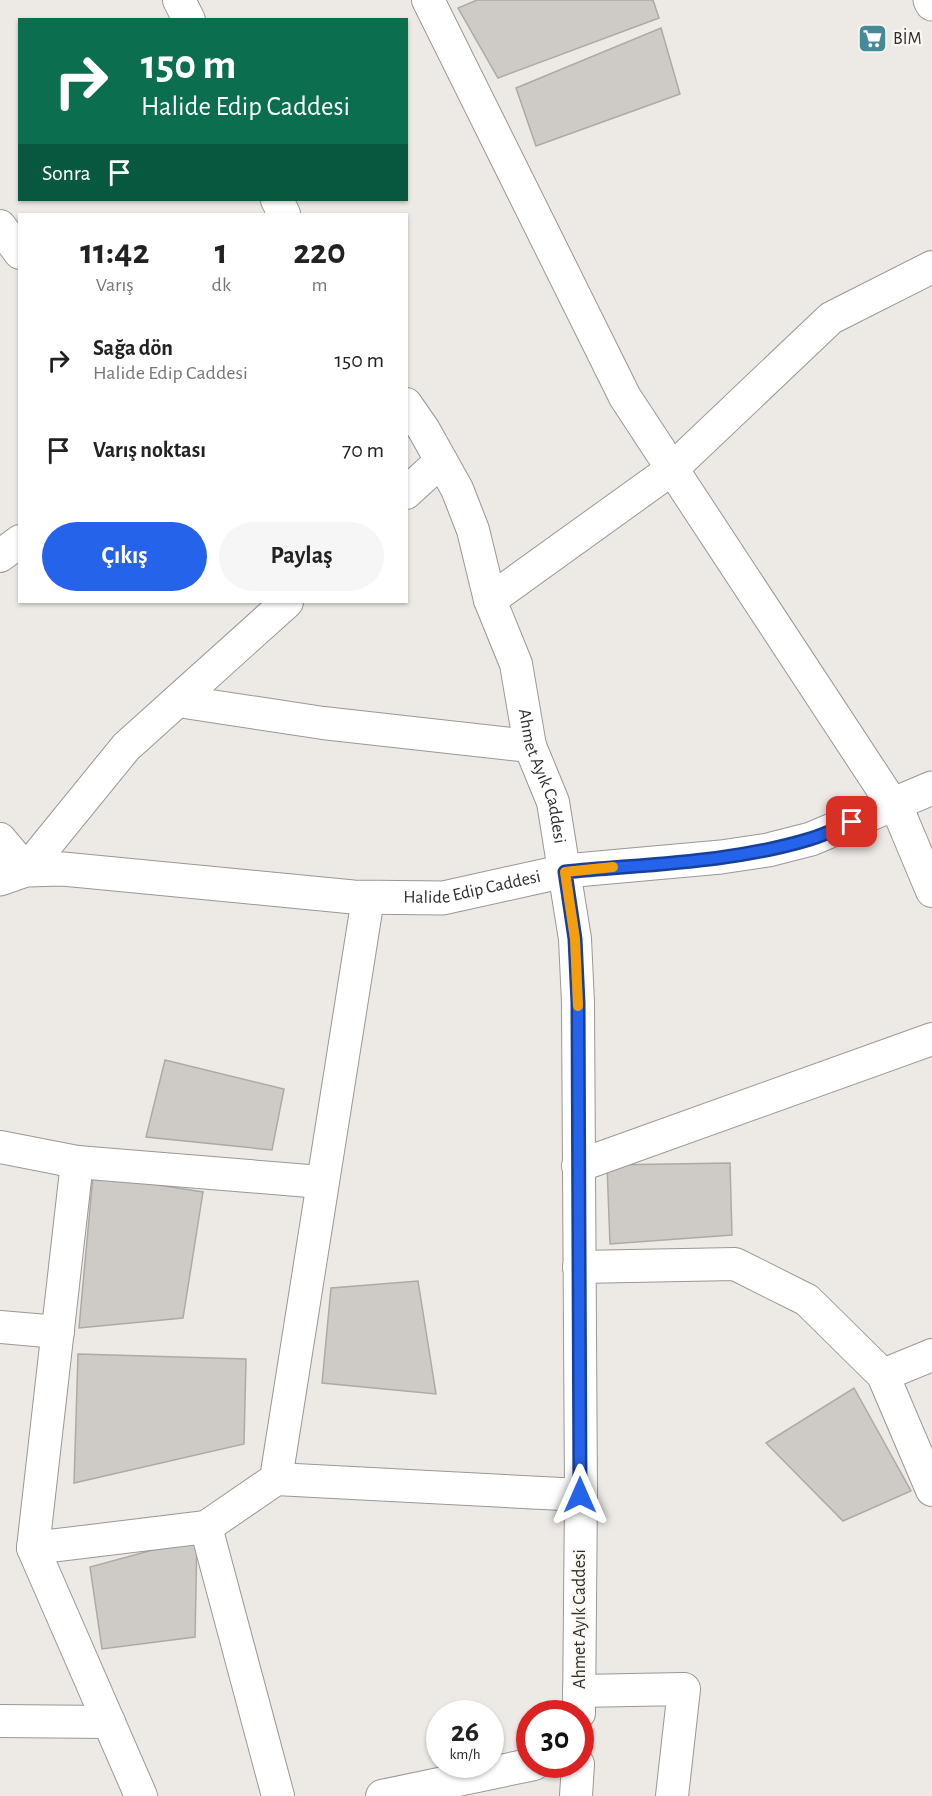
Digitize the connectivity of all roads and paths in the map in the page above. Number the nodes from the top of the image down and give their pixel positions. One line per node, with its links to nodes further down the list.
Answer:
1 (179, 0): 3 (street)
2 (433, 2): 9 (street)
3 (188, 18)
4 (0, 226): 5 (street)
5 (13, 258)
6 (932, 267): 9 (street)
7 (408, 407): 8 (street, Ahmet Ayık Caddesi)
8 (441, 461): 10 (street); 13 (street, Ahmet Ayık Caddesi)
9 (672, 469): 13 (street); 18 (street)
10 (408, 491)
11 (18, 542): 12 (street)
12 (0, 556)
13 (490, 600): 16 (street, Ahmet Ayık Caddesi)
14 (286, 603): 15 (street)
15 (178, 701): 16 (street); 21 (street)
16 (530, 746): 20 (street, Ahmet Ayık Caddesi)
17 (932, 788): 18 (street, Halide Edip Caddesi)
18 (893, 805): 20 (street, Halide Edip Caddesi); 22 (street)
19 (0, 839): 21 (street)
20 (565, 872): 23 (street, Halide Edip Caddesi); 27 (street, Ahmet Ayık Caddesi)
21 (13, 874): 23 (street, Halide Edip Caddesi)
22 (929, 877)
23 (368, 898): 28 (street)
24 (932, 1039): 27 (street)
25 (0, 1148): 26 (street)
26 (77, 1162): 28 (street); 31 (street)
27 (578, 1166): 29 (street, Ahmet Ayık Caddesi)
28 (321, 1182): 34 (street)
29 (579, 1267): 33 (street); 36 (street, Ahmet Ayık Caddesi)
30 (0, 1327): 31 (street)
31 (58, 1332): 38 (street)
32 (932, 1355): 33 (street)
33 (884, 1375): 35 (street)
34 (276, 1479): 36 (street); 37 (street)
35 (932, 1490)
36 (580, 1495): 39 (street, Ahmet Ayık Caddesi)
37 (206, 1527): 38 (street); 46 (street)
38 (33, 1548): 42 (street)
39 (579, 1700)
40 (594, 1700): 49 (street)
41 (0, 1721): 42 (street)
42 (109, 1722): 45 (street)
43 (516, 1768): 47 (street)
44 (577, 1778): 48 (street)
45 (141, 1796)
46 (278, 1796)
47 (382, 1796)
48 (576, 1796)
49 (672, 1796)

